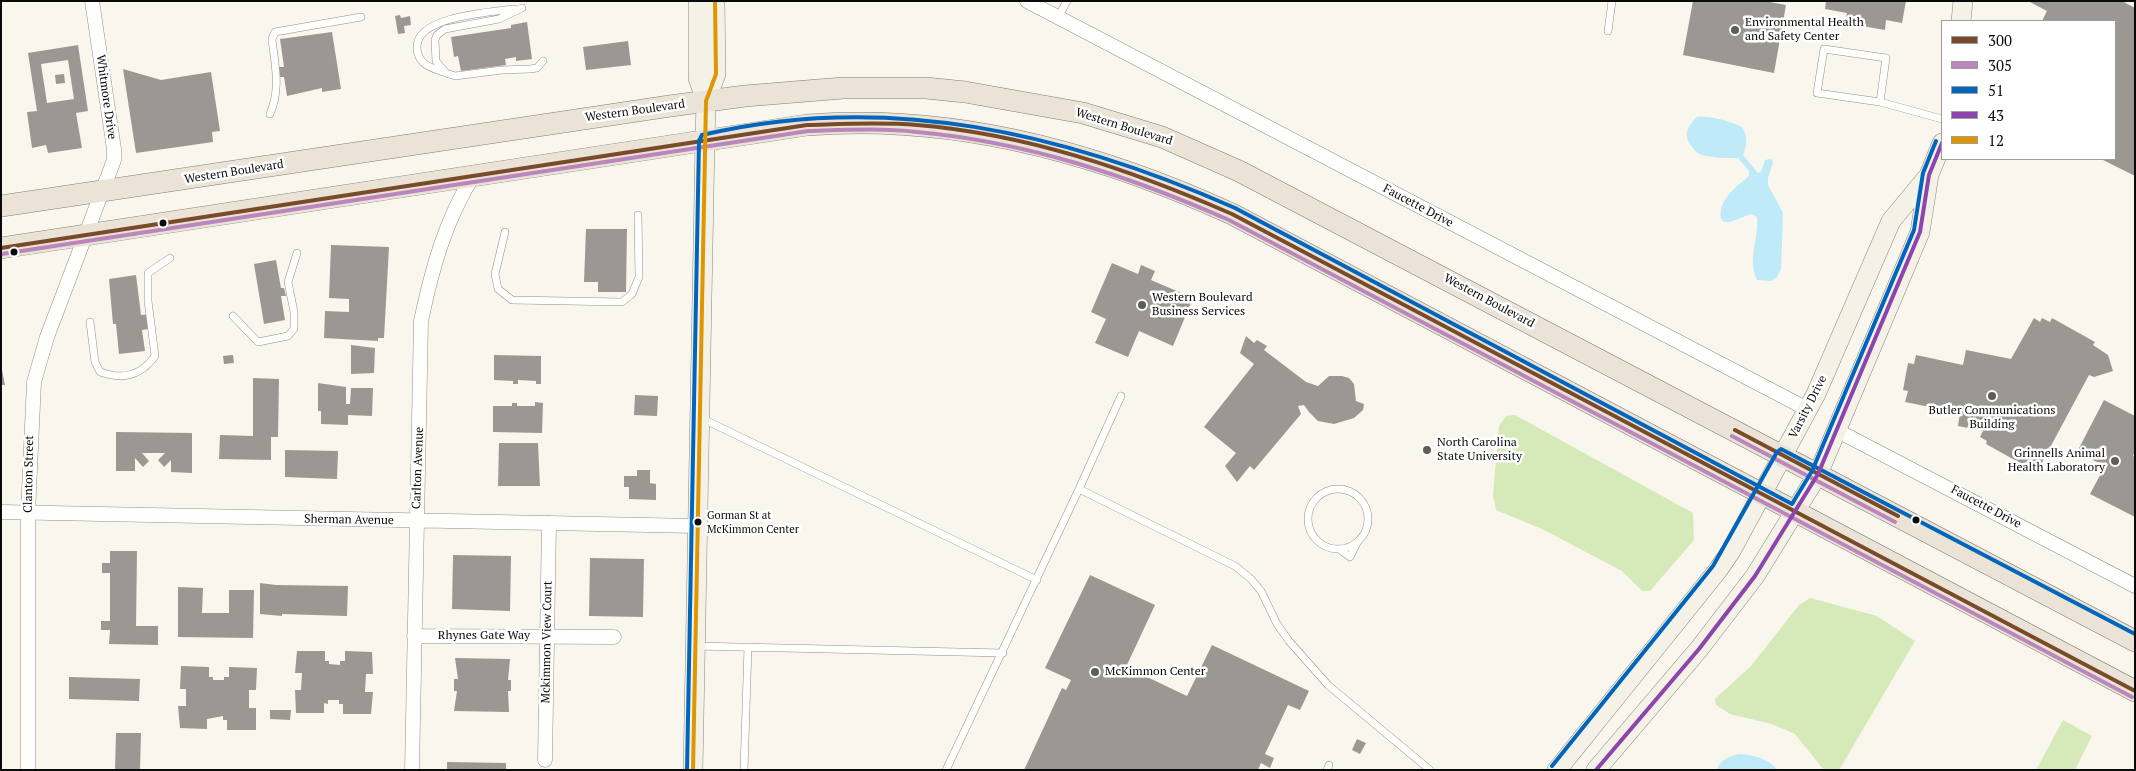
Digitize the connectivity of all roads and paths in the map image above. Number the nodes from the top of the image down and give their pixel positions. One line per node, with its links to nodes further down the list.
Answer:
1 (92, 1): 22 (street, Whitmore Drive)
2 (698, 1): 14 (street)
3 (715, 1): 14 (street)
4 (1027, 1): 9 (street, Faucette Drive)
5 (1067, 1): 9 (lane)
6 (1612, 1): 11 (lane)
7 (1963, 1): 10 (street)
8 (361, 17): 16 (lane)
9 (1058, 17): 33 (street, Faucette Drive)
10 (1963, 20)
11 (1608, 31)
12 (543, 60): 13 (lane)
13 (446, 73): 13 (lane)
14 (706, 101): 18 (street); 22 (main road, Western Boulevard); 36 (main road, Western Boulevard)
15 (1880, 102): 15 (lane); 17 (lane)
16 (270, 114)
17 (1941, 119)
18 (705, 141): 21 (main road); 34 (street); 39 (main road)
19 (1941, 145): 20 (street, Varsity Drive)
20 (1928, 175): 33 (street, Varsity Drive); 35 (street, Varsity Drive)
21 (473, 176): 26 (main road); 43 (street, Carlton Avenue)
22 (102, 191): 23 (main road, Western Boulevard); 26 (street, Clanton Street)
23 (1, 206)
24 (638, 215): 25 (lane)
25 (505, 232)
26 (86, 235): 27 (main road); 42 (street, Clanton Street)
27 (1, 248)
28 (297, 254): 30 (lane)
29 (170, 258): 31 (lane)
30 (234, 316)
31 (90, 322)
32 (1121, 396): 38 (lane)
33 (1808, 410): 36 (street, Varsity Drive)
34 (699, 417): 45 (street); 47 (lane)
35 (1836, 430): 37 (street, Varsity Drive); 48 (street, Faucette Drive)
36 (1782, 455): 37 (main road, Western Boulevard); 39 (street, Varsity Drive)
37 (1818, 474): 41 (street, Varsity Drive); 52 (main road, Western Boulevard)
38 (1080, 489): 47 (lane); 63 (lane)
39 (1762, 493): 41 (main road); 64 (street, Varsity Drive)
40 (1, 512): 42 (street, Sherman Avenue)
41 (1794, 512): 56 (main road); 65 (street, Varsity Drive)
42 (28, 513): 43 (street, Sherman Avenue); 58 (street, Clanton Street)
43 (416, 521): 44 (street, Sherman Avenue); 49 (street, Carlton Avenue)
44 (549, 523): 45 (street, Sherman Avenue); 50 (street, Mckimmon View Court)
45 (697, 526): 53 (street)
46 (1357, 542): 46 (lane)
47 (1037, 580): 55 (lane)
48 (2135, 586)
49 (414, 636): 50 (street, Rhynes Gate Way); 59 (street, Carlton Avenue)
50 (546, 636): 51 (street, Rhynes Gate Way); 57 (street, Mckimmon View Court)
51 (614, 636)
52 (2135, 641)
53 (695, 646): 54 (lane); 60 (street)
54 (748, 647): 55 (lane); 61 (lane)
55 (1003, 652): 62 (lane)
56 (2135, 691)
57 (545, 760)
58 (28, 770)
59 (412, 770)
60 (693, 770)
61 (744, 770)
62 (946, 770)
63 (1430, 770)
64 (1557, 770)
65 (1596, 770)

